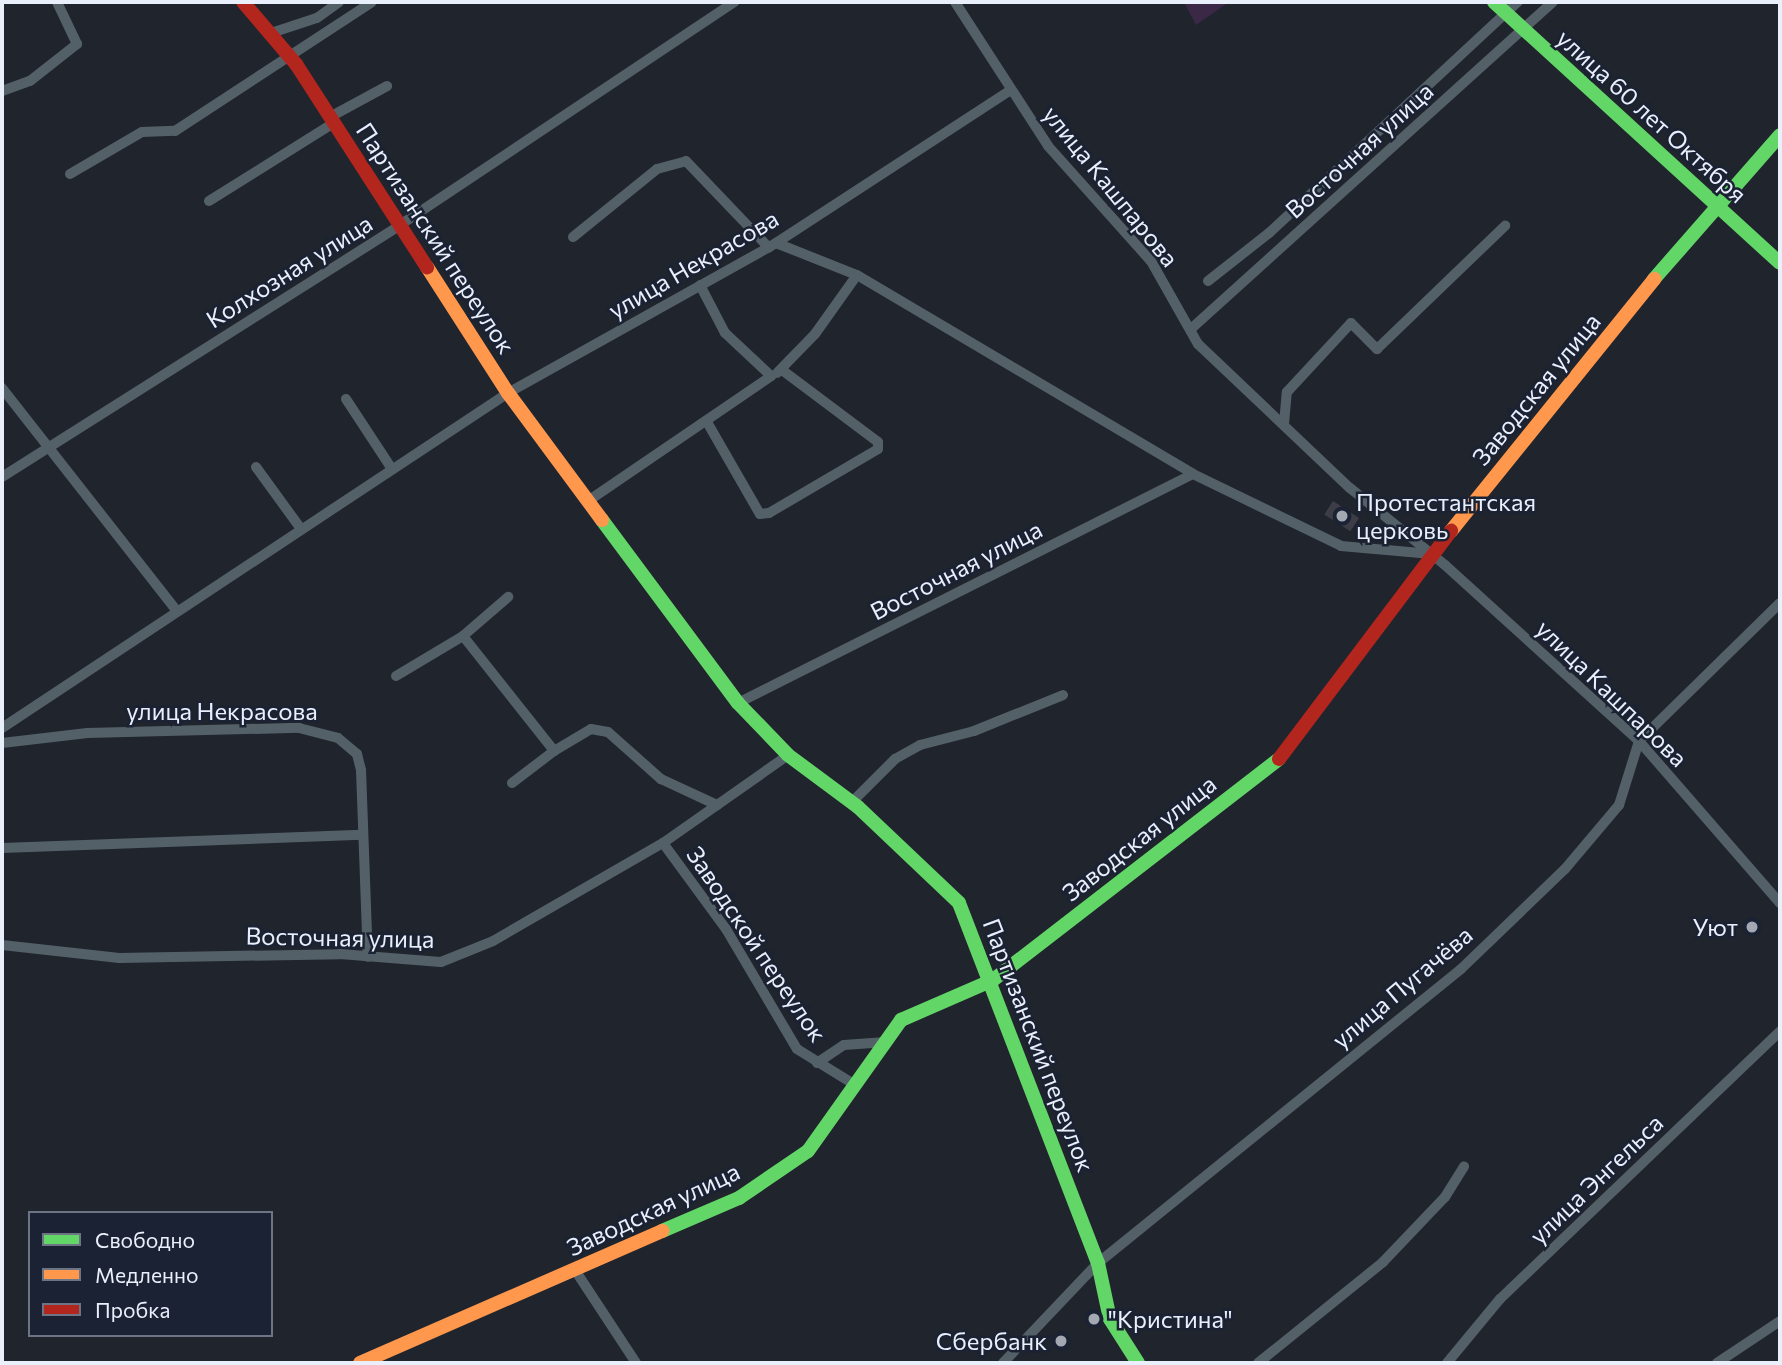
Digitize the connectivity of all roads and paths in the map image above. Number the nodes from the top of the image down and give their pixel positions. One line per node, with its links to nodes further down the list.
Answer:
1 (57, 2): 16 (street)
2 (243, 2): 12 (street, Партизанский переулок)
3 (339, 2): 12 (street)
4 (372, 2): 13 (street)
5 (735, 2): 23 (street, Колхозная улица)
6 (955, 2): 15 (street, улица Кашпарова)
7 (1494, 2): 10 (street, улица 60 лет Октября)
8 (1518, 2): 10 (street, Восточная улица)
9 (1553, 2): 11 (street, Восточная улица)
10 (1506, 13): 11 (street, улица 60 лет Октября); 22 (street, Восточная улица)
11 (1522, 30): 21 (street, улица 60 лет Октября); 26 (street, Восточная улица)
12 (271, 33): 13 (street, Партизанский переулок)
13 (292, 59): 17 (street, Партизанский переулок); 19 (street)
14 (387, 86): 17 (street)
15 (1011, 90): 27 (street, улица Некрасова); 32 (street, улица Кашпарова)
16 (2, 91)
17 (332, 120): 20 (street); 23 (street, Партизанский переулок)
18 (1780, 135): 21 (street, Заводская улица)
19 (70, 174)
20 (209, 201)
21 (1716, 203): 28 (street, улица 60 лет Октября); 47 (street, Заводская улица)
22 (1286, 217): 26 (street); 30 (street, Восточная улица)
23 (400, 225): 36 (street, Партизанский переулок); 40 (street, Колхозная улица)
24 (1506, 226): 39 (street)
25 (573, 237): 27 (street)
26 (1290, 240): 32 (street, Восточная улица)
27 (772, 245): 29 (street); 31 (street, улица Некрасова)
28 (1780, 263)
29 (858, 275): 33 (street); 43 (street)
30 (1208, 281)
31 (700, 285): 34 (street); 36 (street, улица Некрасова)
32 (1192, 328): 39 (street, улица Кашпарова)
33 (782, 370): 34 (street); 38 (street)
34 (771, 376): 38 (street)
35 (2, 388): 40 (street)
36 (508, 393): 42 (street, улица Некрасова); 45 (street, Партизанский переулок)
37 (346, 400): 42 (street)
38 (707, 422): 45 (street)
39 (1284, 424): 47 (street, улица Кашпарова)
40 (47, 447): 44 (street, Колхозная улица); 50 (street)
41 (256, 467): 46 (street)
42 (392, 469): 46 (street, улица Некрасова)
43 (1193, 474): 47 (street); 54 (street, Восточная улица)
44 (2, 478)
45 (588, 500): 54 (street, Партизанский переулок)
46 (301, 529): 50 (street, улица Некрасова)
47 (1432, 554): 56 (street, улица Кашпарова); 69 (street, Заводская улица)
48 (508, 597): 51 (street)
49 (1780, 603): 56 (street, улица Пугачёва)
50 (175, 609): 55 (street, улица Некрасова)
51 (463, 636): 52 (street); 58 (street)
52 (396, 676)
53 (1063, 695): 61 (street)
54 (738, 704): 59 (street, Партизанский переулок)
55 (2, 728)
56 (1639, 741): 66 (street, улица Кашпарова); 75 (street, улица Пугачёва)
57 (2, 743): 63 (street, улица Некрасова)
58 (554, 751): 60 (street); 62 (street)
59 (788, 755): 61 (street, Партизанский переулок); 62 (street, Восточная улица)
60 (512, 783)
61 (852, 802): 69 (street, Партизанский переулок)
62 (717, 805): 64 (street, Восточная улица)
63 (362, 835): 65 (street); 68 (street, улица Некрасова)
64 (663, 843): 68 (street, Восточная улица); 72 (street, Заводской переулок)
65 (2, 848)
66 (1780, 904)
67 (2, 945): 68 (street, Восточная улица)
68 (368, 957)
69 (993, 980): 71 (street, Заводская улица); 75 (street, Партизанский переулок)
70 (1780, 1031): 83 (street, улица Энгельса)
71 (886, 1042): 72 (street); 73 (street, Заводская улица)
72 (817, 1063): 73 (street, Заводской переулок)
73 (855, 1085): 76 (street, Заводская улица)
74 (1464, 1166): 82 (street)
75 (1098, 1263): 80 (street, улица Пугачёва); 81 (street, Партизанский переулок)
76 (575, 1270): 78 (street, Заводская улица); 79 (street)
77 (1780, 1321): 84 (street)
78 (360, 1363)
79 (636, 1363)
80 (1003, 1363)
81 (1138, 1363)
82 (1258, 1363)
83 (1447, 1363)
84 (1717, 1363)

